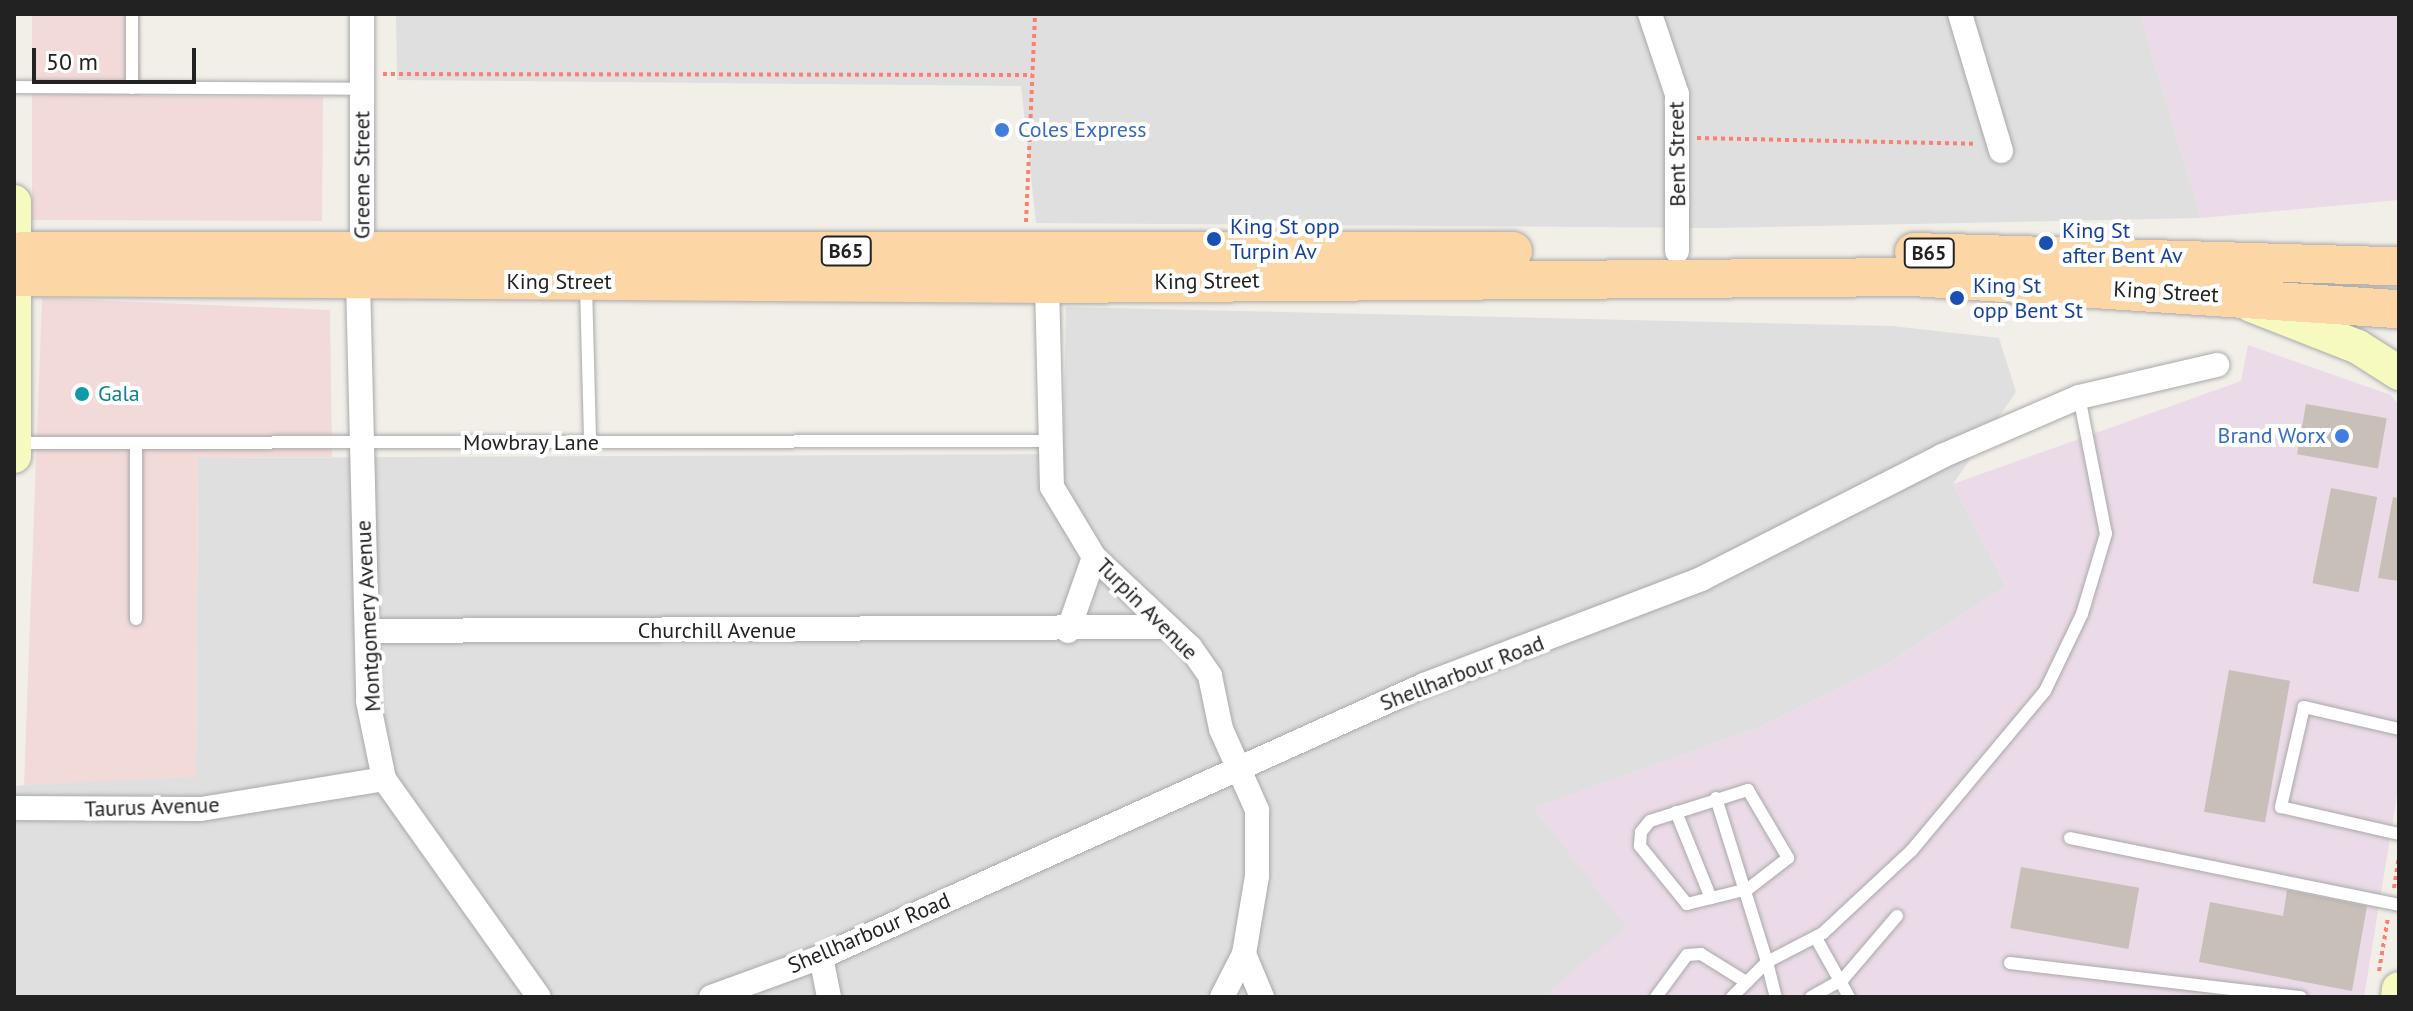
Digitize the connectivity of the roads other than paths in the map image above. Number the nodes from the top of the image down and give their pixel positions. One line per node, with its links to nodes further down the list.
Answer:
1 (132, 14): 7 (lane)
2 (362, 14): 5 (street, Greene Street)
3 (1650, 14): 10 (street, Bent Street)
4 (1960, 14): 8 (street)
5 (363, 81): 7 (lane); 13 (street, Greene Street)
6 (14, 87): 7 (lane)
7 (132, 88)
8 (2001, 151)
9 (14, 202): 14 (main road)
10 (1677, 251): 11 (main road, King Street / B65); 12 (main road, King Street / B65)
11 (987, 252): 13 (main road, King Street / B65); 15 (street)
12 (2391, 260)
13 (360, 263): 14 (main road, King Street / B65); 16 (main road, King Street / B65); 26 (street, Montgomery Avenue)
14 (15, 264): 23 (main road)
15 (1047, 284): 16 (main road, King Street / B65); 17 (main road, King Street / B65); 22 (street, Turpin Avenue)
16 (586, 294): 25 (lane)
17 (2227, 296): 18 (main road, King Street / B65); 20 (main road)
18 (2399, 309)
19 (2217, 365): 21 (street, Shellharbour Road)
20 (2399, 373)
21 (2079, 397): 34 (street, Shellharbour Road); 45 (lane)
22 (1047, 441): 25 (lane, Mowbray Lane); 28 (street, Turpin Avenue)
23 (14, 443): 24 (lane, Mowbray Lane); 27 (main road)
24 (136, 443): 26 (lane, Mowbray Lane); 29 (lane)
25 (590, 443): 26 (lane, Mowbray Lane)
26 (361, 444): 31 (street, Montgomery Avenue)
27 (14, 456)
28 (1094, 557): 30 (street, Turpin Avenue); 32 (street)
29 (136, 619)
30 (1165, 627): 32 (street, Churchill Avenue); 34 (street, Turpin Avenue)
31 (367, 631): 32 (street, Churchill Avenue); 35 (street, Montgomery Avenue)
32 (1068, 631)
33 (2399, 729): 39 (lane)
34 (1239, 767): 46 (street, Turpin Avenue); 47 (street, Shellharbour Road)
35 (384, 779): 37 (street, Taurus Avenue); 52 (street, Montgomery Avenue)
36 (1716, 798): 38 (lane); 41 (lane); 41 (lane)
37 (14, 808)
38 (1676, 812): 42 (lane); 42 (lane)
39 (2399, 834)
40 (2070, 838): 43 (lane)
41 (1748, 889): 42 (lane); 48 (lane)
42 (1711, 898)
43 (2395, 905)
44 (1897, 916): 50 (lane)
45 (1816, 938): 48 (lane); 50 (lane)
46 (1244, 954): 55 (street); 56 (street)
47 (821, 957): 53 (street, Shellharbour Road); 54 (street)
48 (1767, 962): 51 (lane); 59 (lane)
49 (2010, 963): 62 (lane)
50 (1843, 979): 60 (lane); 61 (lane)
51 (1743, 980): 57 (lane); 58 (lane)
52 (539, 997)
53 (711, 997)
54 (829, 997)
55 (1222, 997)
56 (1262, 997)
57 (1656, 997)
58 (1732, 997)
59 (1776, 997)
60 (1811, 997)
61 (1849, 997)
62 (2301, 997)

